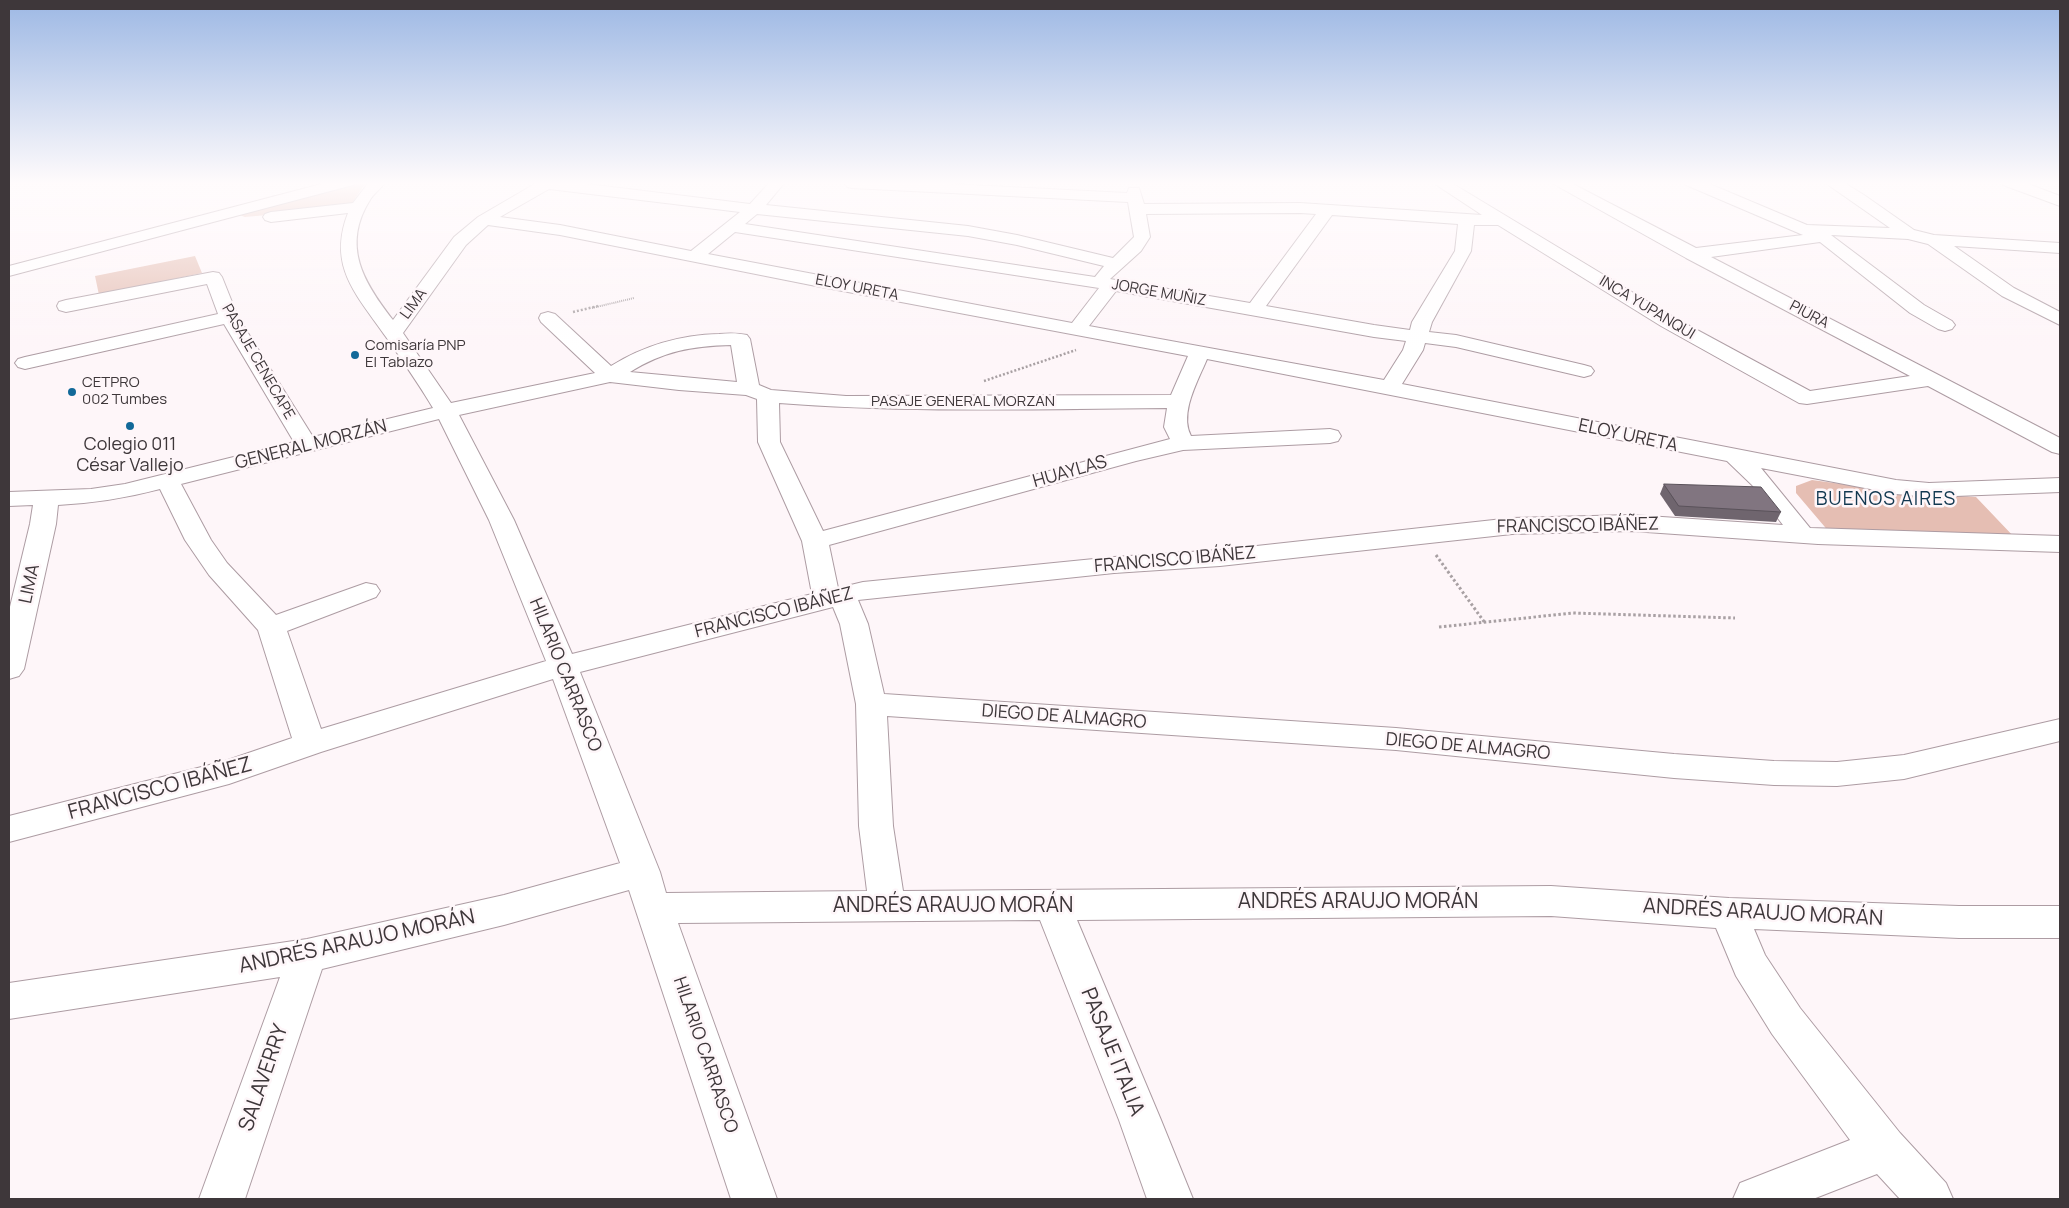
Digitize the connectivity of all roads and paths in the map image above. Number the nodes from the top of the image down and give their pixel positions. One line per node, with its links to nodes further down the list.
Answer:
1 (132, 238): 21 (street)
2 (348, 238): 31 (street, HILARIO CARRASCO)
3 (463, 238): 31 (street, LIMA)
4 (602, 238): 19 (street, ELOY URETA)
5 (718, 238): 19 (street)
6 (807, 238): 22 (street, JORGE MUÑIZ)
7 (1008, 238): 20 (street, JORGE MUÑIZ)
8 (1140, 238): 20 (street)
9 (1306, 238): 25 (street)
10 (1465, 238): 32 (street)
11 (1530, 238): 38 (street, INCA YUPANQUI)
12 (1663, 238): 18 (street, PIURA)
13 (1812, 238): 18 (street)
14 (1825, 238): 29 (street)
15 (1927, 238): 16 (street)
16 (1934, 240): 17 (street); 28 (street)
17 (2060, 248)
18 (1692, 254): 38 (street, PIURA)
19 (694, 257): 30 (street, ELOY URETA)
20 (1117, 264): 22 (street)
21 (9, 270)
22 (1104, 284): 25 (street, JORGE MUÑIZ); 30 (street)
23 (634, 298): 27 (path)
24 (66, 306): 26 (street, PASAJE CENECAPE)
25 (1254, 310): 32 (street, JORGE MUÑIZ)
26 (229, 317): 35 (street); 47 (street, PASAJE CENECAPE)
27 (548, 318): 37 (street)
28 (2060, 319)
29 (1945, 326)
30 (1076, 330): 33 (street, ELOY URETA)
31 (393, 334): 43 (street, HILARIO CARRASCO)
32 (1417, 336): 36 (street, JORGE MUÑIZ); 40 (street)
33 (1117, 337): 34 (street, ELOY URETA); 39 (path)
34 (1199, 353): 40 (street, ELOY URETA); 42 (street)
35 (25, 363)
36 (1584, 371)
37 (610, 376): 41 (street, PASAJE GENERAL MORZAN); 41 (street); 43 (street, GENERAL MORZÁN)
38 (1930, 379): 45 (street, PIURA)
39 (980, 382)
40 (1390, 387): 48 (street, ELOY URETA)
41 (758, 392): 42 (street, PASAJE GENERAL MORZAN); 55 (street)
42 (1179, 401): 46 (street)
43 (445, 411): 47 (street, GENERAL MORZÁN); 63 (street, HILARIO CARRASCO)
44 (1330, 436): 46 (street, HUAYLAS)
45 (2054, 440)
46 (1183, 443): 55 (street, HUAYLAS)
47 (307, 445): 49 (street, GENERAL MORZÁN)
48 (1736, 457): 50 (street, ELOY URETA); 54 (street)
49 (168, 481): 51 (street, GENERAL MORZÁN); 61 (street)
50 (2060, 485)
51 (46, 498): 52 (street, GENERAL MORZÁN); 64 (street, LIMA)
52 (9, 499)
53 (1420, 534): 54 (street, FRANCISCO IBÁÑEZ); 58 (street, FRANCISCO IBÁÑEZ); 60 (path)
54 (1803, 535): 56 (street, FRANCISCO IBÁÑEZ)
55 (814, 541): 58 (street)
56 (2060, 544)
57 (366, 591): 61 (street)
58 (835, 598): 63 (street, FRANCISCO IBÁÑEZ); 65 (street)
59 (1735, 618): 60 (path)
60 (1486, 624): 62 (path)
61 (272, 627): 67 (street)
62 (1439, 627)
63 (563, 666): 67 (street, FRANCISCO IBÁÑEZ); 69 (street, HILARIO CARRASCO)
64 (9, 669)
65 (871, 704): 66 (street, DIEGO DE ALMAGRO); 71 (street)
66 (2060, 730)
67 (310, 744): 68 (street, FRANCISCO IBÁÑEZ)
68 (9, 829)
69 (642, 872): 72 (street, HILARIO CARRASCO); 75 (street, ANDRÉS ARAUJO MORÁN)
70 (1052, 905): 71 (street, ANDRÉS ARAUJO MORÁN); 73 (street, ANDRÉS ARAUJO MORÁN); 80 (street, PASAJE ITALIA)
71 (887, 906): 72 (street, ANDRÉS ARAUJO MORÁN)
72 (655, 908): 79 (street, HILARIO CARRASCO)
73 (1729, 913): 74 (street, ANDRÉS ARAUJO MORÁN); 77 (street)
74 (2060, 922)
75 (307, 956): 76 (street, ANDRÉS ARAUJO MORÁN); 78 (street, SALAVERRY)
76 (9, 1000)
77 (1884, 1149): 81 (street); 82 (street)
78 (222, 1199)
79 (754, 1199)
80 (1170, 1199)
81 (1756, 1199)
82 (1930, 1199)

